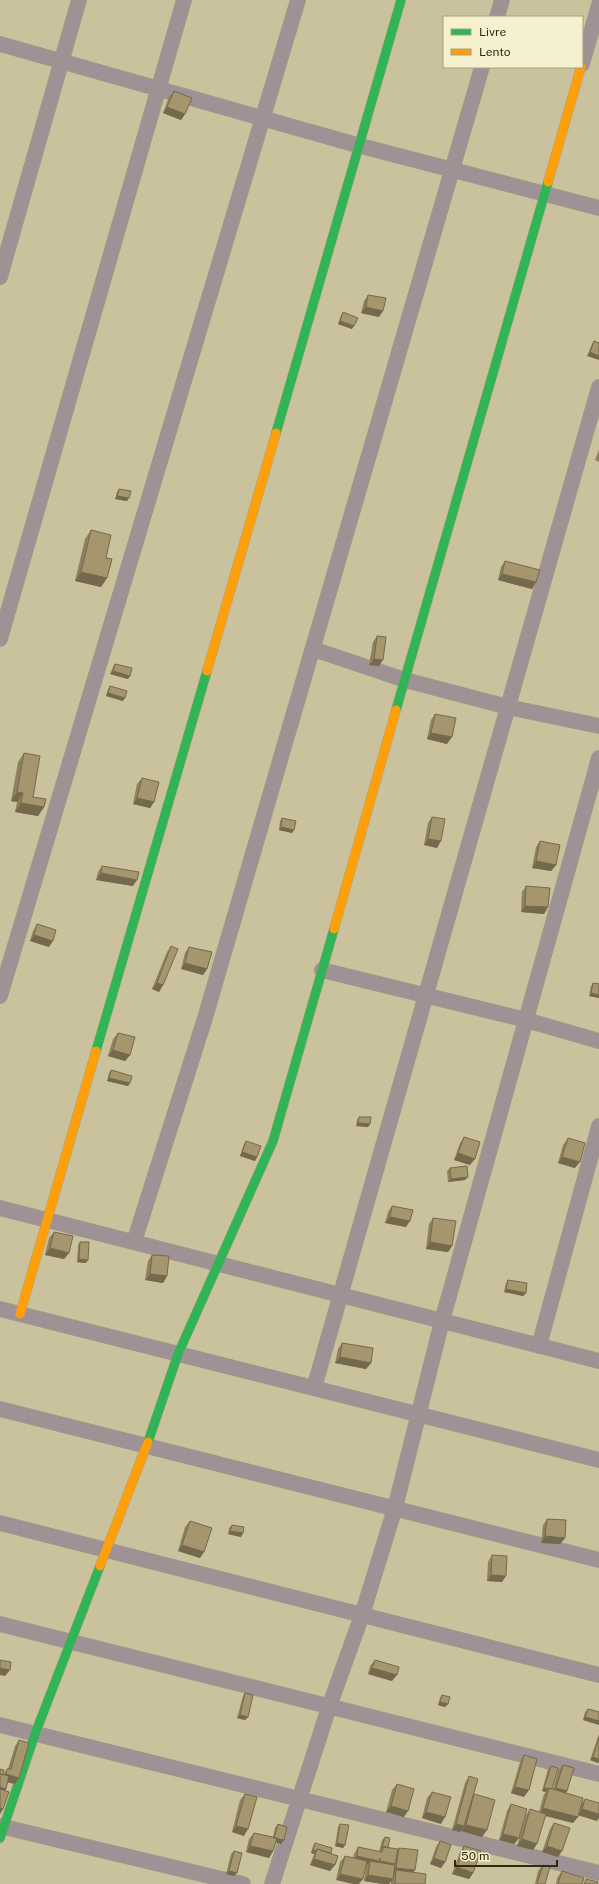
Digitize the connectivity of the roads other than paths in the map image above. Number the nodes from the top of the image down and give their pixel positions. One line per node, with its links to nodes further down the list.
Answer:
1 (79, 0): 10 (street)
2 (184, 0): 13 (street)
3 (298, 0): 14 (street)
4 (401, 0): 15 (street)
5 (502, 0): 7 (street)
6 (599, 5): 9 (street)
7 (497, 16)
8 (0, 44): 10 (street)
9 (583, 61)
10 (61, 62): 13 (street); 19 (street)
11 (482, 68): 16 (street)
12 (581, 68): 17 (street)
13 (158, 89): 14 (street); 21 (street)
14 (262, 118): 15 (street); 28 (street)
15 (357, 145): 16 (street); 34 (street)
16 (452, 170): 17 (street); 22 (street)
17 (544, 194): 18 (street); 23 (street)
18 (599, 208)
19 (0, 277)
20 (599, 387): 24 (street)
21 (0, 639)
22 (313, 649): 23 (street); 35 (street)
23 (405, 680): 24 (street); 27 (street)
24 (508, 708): 25 (street); 29 (street)
25 (599, 726)
26 (599, 758): 30 (street)
27 (322, 970): 29 (street); 36 (street)
28 (0, 996)
29 (426, 996): 30 (street); 37 (street)
30 (526, 1020): 31 (street); 40 (street)
31 (599, 1041)
32 (599, 1126): 41 (street)
33 (0, 1208): 34 (street)
34 (47, 1220): 35 (street); 39 (street)
35 (134, 1242): 36 (street)
36 (218, 1264): 37 (street); 42 (street)
37 (341, 1295): 40 (street); 44 (street)
38 (0, 1308): 39 (street)
39 (20, 1314): 42 (street)
40 (442, 1321): 41 (street); 46 (street)
41 (539, 1346): 43 (street)
42 (178, 1354): 44 (street); 47 (street)
43 (599, 1361)
44 (314, 1388): 46 (street)
45 (0, 1409): 47 (street)
46 (419, 1414): 48 (street); 49 (street)
47 (147, 1446): 49 (street); 51 (street)
48 (599, 1460)
49 (395, 1508): 52 (street); 53 (street)
50 (0, 1523): 51 (street)
51 (106, 1550): 53 (street); 55 (street)
52 (599, 1560)
53 (362, 1615): 56 (street); 57 (street)
54 (0, 1624): 55 (street)
55 (70, 1642): 57 (street); 59 (street)
56 (599, 1675)
57 (329, 1706): 60 (street); 61 (street)
58 (0, 1725): 59 (street)
59 (36, 1734): 61 (street); 62 (street)
60 (599, 1774)
61 (298, 1799): 63 (street); 65 (street)
62 (1, 1830): 64 (street)
63 (599, 1873)
64 (244, 1884)
65 (272, 1884)

